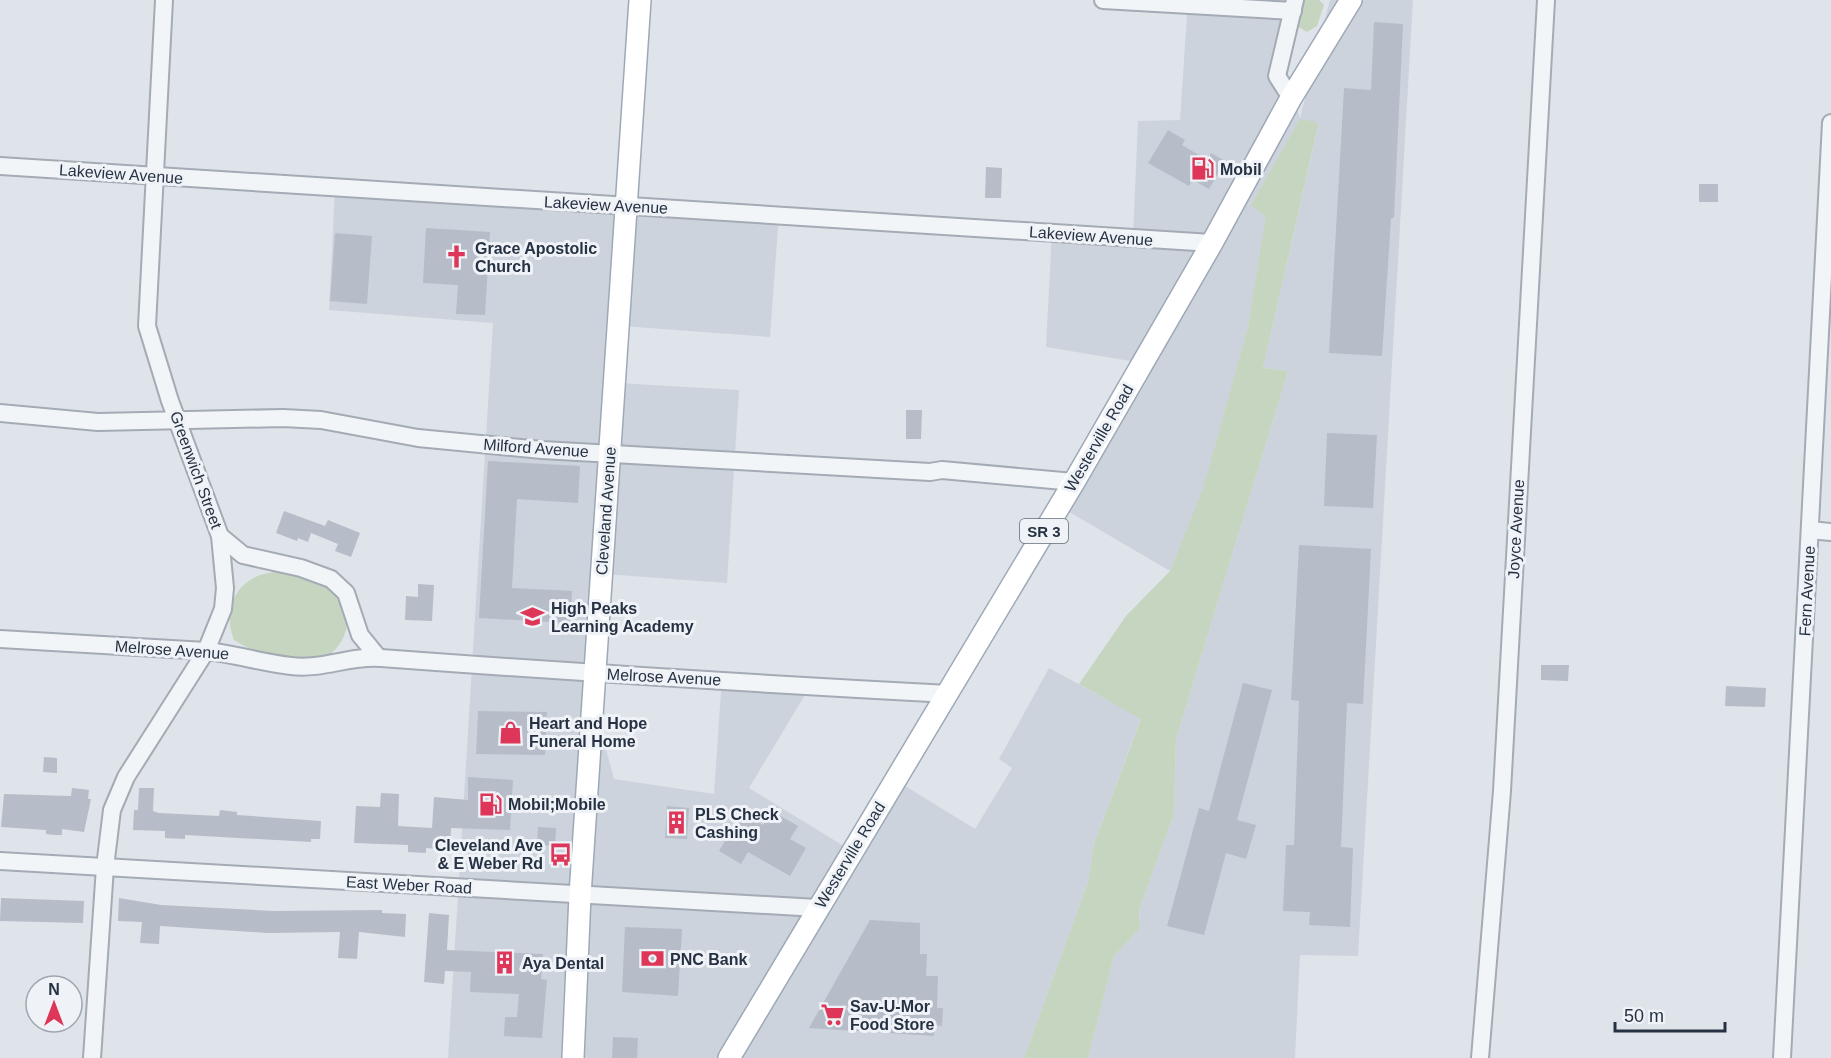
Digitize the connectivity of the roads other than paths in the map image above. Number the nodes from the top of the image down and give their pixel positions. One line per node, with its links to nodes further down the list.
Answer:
1 (164, 0): 10 (street, Greenwich Street)
2 (640, 0): 11 (main road, Cleveland Avenue)
3 (1103, 0): 6 (street)
4 (1351, 0): 7 (main road, Westerville Road / SR 3)
5 (1546, 0): 32 (street, Joyce Avenue)
6 (1294, 5): 7 (street)
7 (1291, 98): 12 (main road, Westerville Road / SR 3)
8 (1831, 123): 17 (street, Fern Avenue)
9 (0, 166): 10 (street, Lakeview Avenue)
10 (154, 177): 11 (street, Lakeview Avenue); 14 (street, Greenwich Street)
11 (626, 207): 12 (street, Lakeview Avenue); 15 (main road, Cleveland Avenue)
12 (1212, 243): 16 (main road, Westerville Road / SR 3)
13 (0, 413): 14 (street, Milford Avenue)
14 (177, 420): 15 (street, Milford Avenue); 19 (street, Greenwich Street)
15 (610, 454): 16 (street, Milford Avenue); 23 (main road, Cleveland Avenue)
16 (1074, 482): 24 (main road, Westerville Road / SR 3)
17 (1810, 530): 18 (street); 33 (street, Fern Avenue)
18 (1831, 532)
19 (220, 536): 21 (street, Greenwich Street); 22 (street)
20 (0, 639): 21 (street, Melrose Avenue)
21 (206, 651): 22 (street, Melrose Avenue); 26 (street, Greenwich Street)
22 (378, 657): 23 (street, Melrose Avenue)
23 (595, 674): 24 (street, Melrose Avenue); 27 (main road, Cleveland Avenue)
24 (949, 694): 28 (main road, Westerville Road / SR 3)
25 (0, 861): 26 (street, East Weber Road)
26 (105, 867): 27 (street, East Weber Road); 29 (street, Greenwich Street)
27 (580, 895): 28 (street, East Weber Road); 30 (main road, Cleveland Avenue)
28 (818, 908): 31 (main road, Westerville Road / SR 3)
29 (92, 1058)
30 (573, 1058)
31 (729, 1058)
32 (1480, 1058)
33 (1782, 1058)

